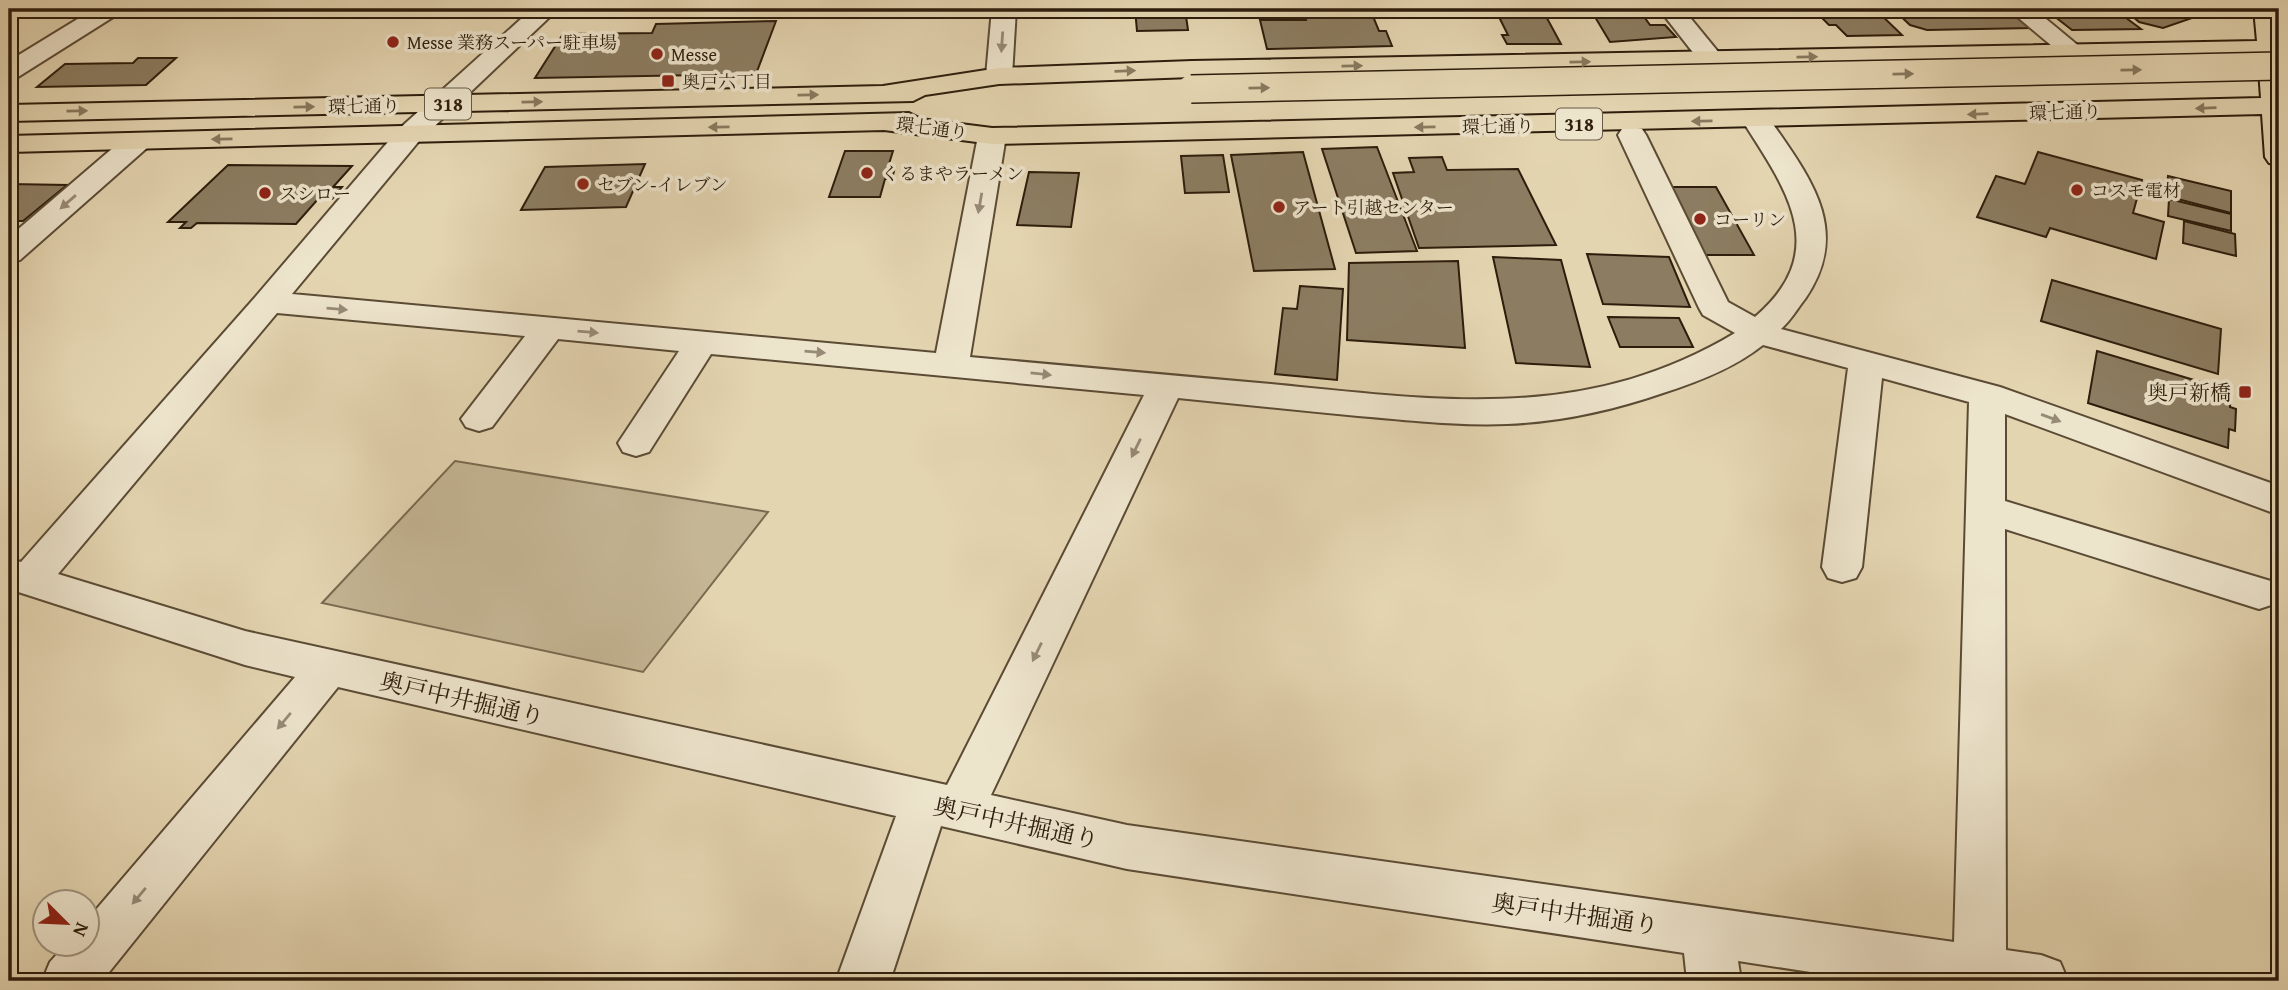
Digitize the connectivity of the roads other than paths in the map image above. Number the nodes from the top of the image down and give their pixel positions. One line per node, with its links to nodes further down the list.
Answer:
1 (110, 9): 10 (street)
2 (546, 9): 15 (street)
3 (1004, 9): 11 (street, one-way to 11)
4 (1671, 9): 9 (street)
5 (2020, 9): 7 (street)
6 (2266, 9): 8 (main road)
7 (2074, 52): 8 (main road, 環七通り / 318); 9 (main road, 環七通り / 318, one-way to 7)
8 (2275, 54): 13 (main road, 環七通り / 318, one-way to 8, bridge); 14 (main road)
9 (1711, 59): 11 (main road, 環七通り / 318, one-way to 9)
10 (9, 72)
11 (999, 76): 12 (main road, 環七通り / 318)
12 (886, 93): 13 (main road, 環七通り / 318); 15 (main road, 環七通り / 318, one-way to 12)
13 (1192, 100): 14 (main road, 環七通り / 318); 18 (main road, 環七通り / 318)
14 (2277, 100): 17 (main road, 環七通り / 318, one-way to 17); 24 (main road)
15 (442, 104): 16 (main road, 環七通り / 318, one-way to 15); 19 (street)
16 (9, 113)
17 (1756, 120): 20 (main road, 環七通り / 318, one-way to 20); 28 (street)
18 (886, 122): 19 (main road, 環七通り / 318, one-way to 19); 20 (main road, 環七通り / 318)
19 (409, 135): 22 (main road, 環七通り / 318, one-way to 22); 26 (street)
20 (992, 135): 31 (street, one-way to 31)
21 (1632, 135): 28 (street)
22 (138, 141): 23 (main road, 環七通り / 318); 25 (street, one-way to 25)
23 (9, 144)
24 (2279, 157)
25 (9, 253)
26 (270, 303): 27 (street, one-way to 27); 39 (street)
27 (549, 328): 29 (street, one-way to 29); 34 (street)
28 (1759, 333): 30 (street); 32 (street)
29 (702, 341): 31 (street, one-way to 31); 35 (street)
30 (1866, 363): 33 (street); 38 (street)
31 (951, 365): 32 (street, one-way to 32)
32 (1166, 386): 42 (street, one-way to 42)
33 (1987, 395): 36 (street, one-way to 36); 37 (street)
34 (479, 419)
35 (636, 443)
36 (2279, 501)
37 (1985, 509): 40 (street); 44 (street)
38 (1842, 567)
39 (19, 577): 41 (street, 奥戸中井掘通り)
40 (2259, 593)
41 (328, 668): 42 (street, 奥戸中井掘通り); 45 (street, one-way to 45)
42 (942, 807): 43 (street, 奥戸中井掘通り); 46 (street)
43 (1710, 957): 44 (street, 奥戸中井掘通り)
44 (1980, 973): 47 (street, 奥戸中井掘通り)
45 (69, 981)
46 (863, 981)
47 (2041, 981)

